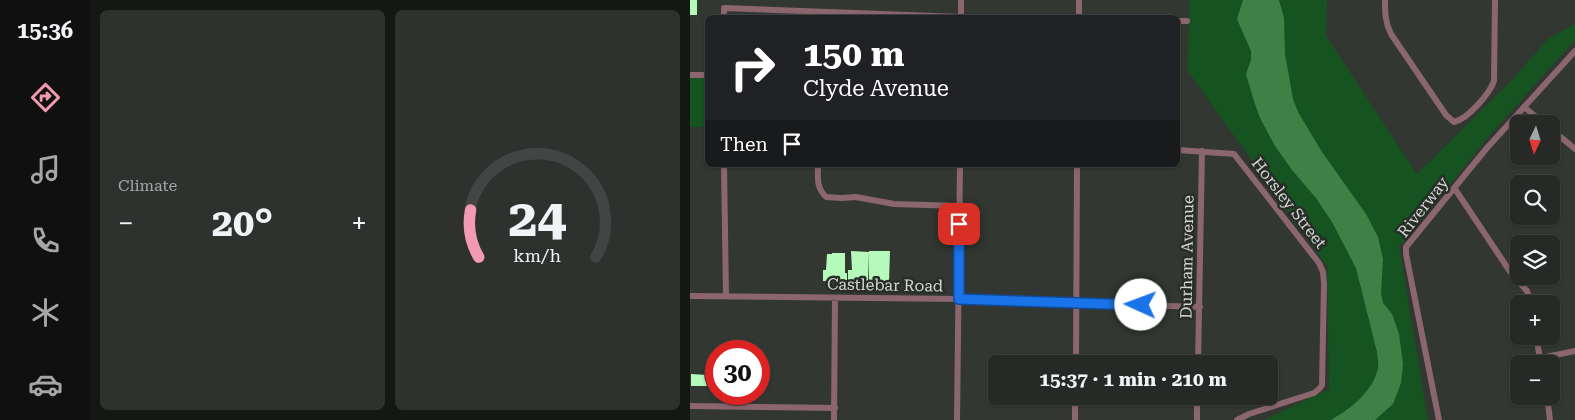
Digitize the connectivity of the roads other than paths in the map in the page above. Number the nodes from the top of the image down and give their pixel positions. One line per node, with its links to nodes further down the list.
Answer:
1 (961, 0): 7 (street)
2 (1079, 0): 8 (street)
3 (1385, 0): 4 (street)
4 (1495, 0)
5 (724, 15): 6 (street)
6 (908, 15)
7 (961, 15)
8 (1079, 15)
9 (1180, 20): 10 (street)
10 (1187, 21)
11 (1575, 51): 14 (street, Riverway)
12 (690, 75): 13 (street)
13 (705, 75)
14 (1524, 107): 15 (street); 24 (street, Riverway)
15 (1534, 115)
16 (1560, 136): 17 (street)
17 (1575, 149)
18 (1180, 150): 19 (street)
19 (1202, 151): 32 (street, Durham Avenue); 46 (street, Horsley Street)
20 (724, 167): 28 (street)
21 (818, 167): 25 (street)
22 (960, 167): 25 (street)
23 (1077, 167): 31 (street)
24 (1455, 189): 26 (street); 47 (street, Riverway)
25 (959, 206): 30 (street)
26 (1528, 295)
27 (690, 296): 28 (street, Castlebar Road)
28 (726, 296): 29 (street, Castlebar Road)
29 (834, 298): 30 (street, Castlebar Road); 41 (street)
30 (959, 299): 31 (street, Castlebar Road); 43 (street)
31 (1077, 302): 32 (street, Castlebar Road); 34 (street)
32 (1200, 307): 35 (street, Durham Avenue)
33 (1575, 351): 36 (street)
34 (1076, 355)
35 (1198, 355)
36 (1560, 355)
37 (1075, 405): 44 (street)
38 (1197, 405): 45 (street)
39 (1548, 405): 48 (street)
40 (690, 406): 41 (street)
41 (835, 408): 42 (street)
42 (834, 420)
43 (957, 420)
44 (1075, 420)
45 (1197, 420)
46 (1237, 420)
47 (1439, 420)
48 (1550, 420)

